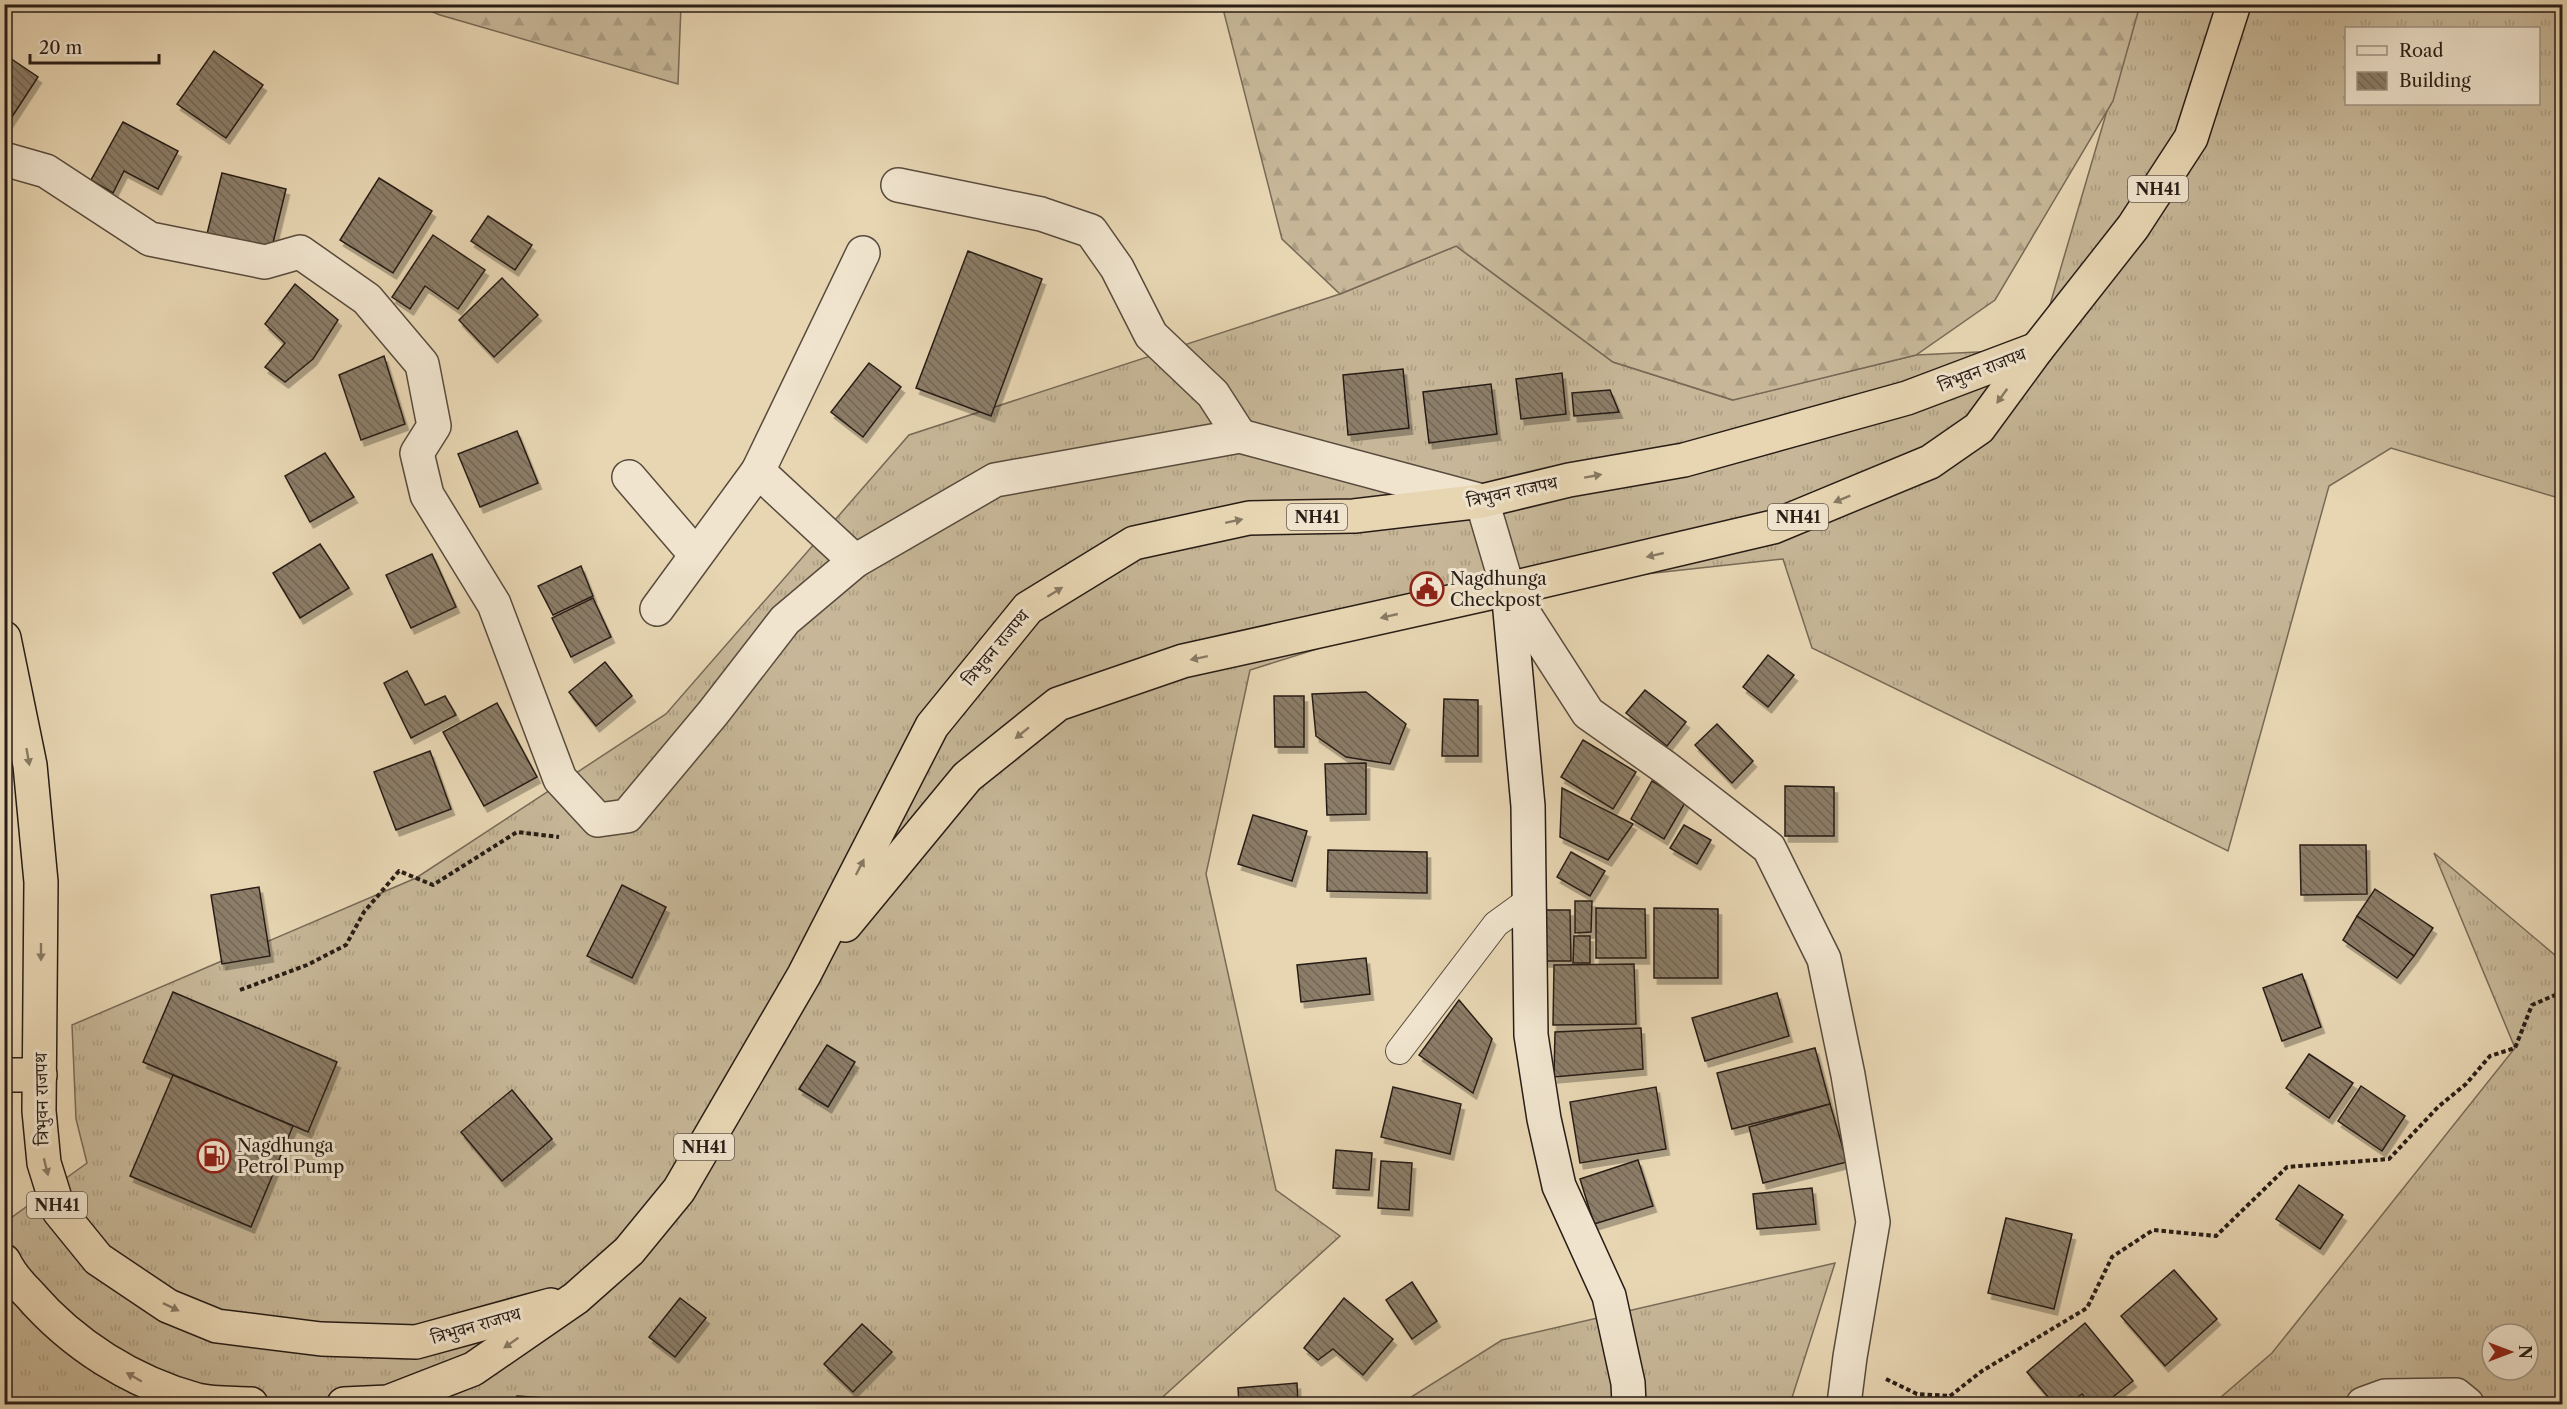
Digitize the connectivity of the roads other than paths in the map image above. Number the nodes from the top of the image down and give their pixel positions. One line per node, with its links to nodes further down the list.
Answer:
1 (2234, 4): 5 (highway, NH41)
2 (4, 159): 11 (street)
3 (898, 185): 6 (street)
4 (863, 253): 7 (street)
5 (2037, 349): 9 (highway, त्रिभुवन राजपथ / NH41, one-way to 5); 12 (highway, त्रिभुवन राजपथ / NH41, one-way to 12)
6 (1240, 436): 9 (street); 11 (street)
7 (758, 471): 10 (street); 11 (street)
8 (629, 477): 10 (street)
9 (1482, 501): 12 (street); 16 (highway, त्रिभुवन राजपथ / NH41, one-way to 9)
10 (696, 555): 13 (street)
11 (855, 561)
12 (1508, 590): 15 (street); 16 (highway, त्रिभुवन राजपथ / NH41, one-way to 16); 25 (street)
13 (657, 609)
14 (4, 638): 19 (highway, त्रिभुवन राजपथ / NH41, one-way to 19)
15 (1529, 900): 17 (lane); 24 (street)
16 (804, 975): 21 (highway, त्रिभुवन राजपथ / NH41)
17 (1399, 1051)
18 (4, 1075): 19 (highway)
19 (40, 1075): 21 (highway, त्रिभुवन राजपथ / NH41, one-way to 21)
20 (4, 1262): 22 (highway, one-way to 20)
21 (576, 1298): 23 (highway, त्रिभुवन राजपथ / NH41, one-way to 23)
22 (251, 1404)
23 (344, 1404)
24 (1629, 1404)
25 (1844, 1404)
26 (2363, 1404): 27 (street)
27 (2467, 1404)

